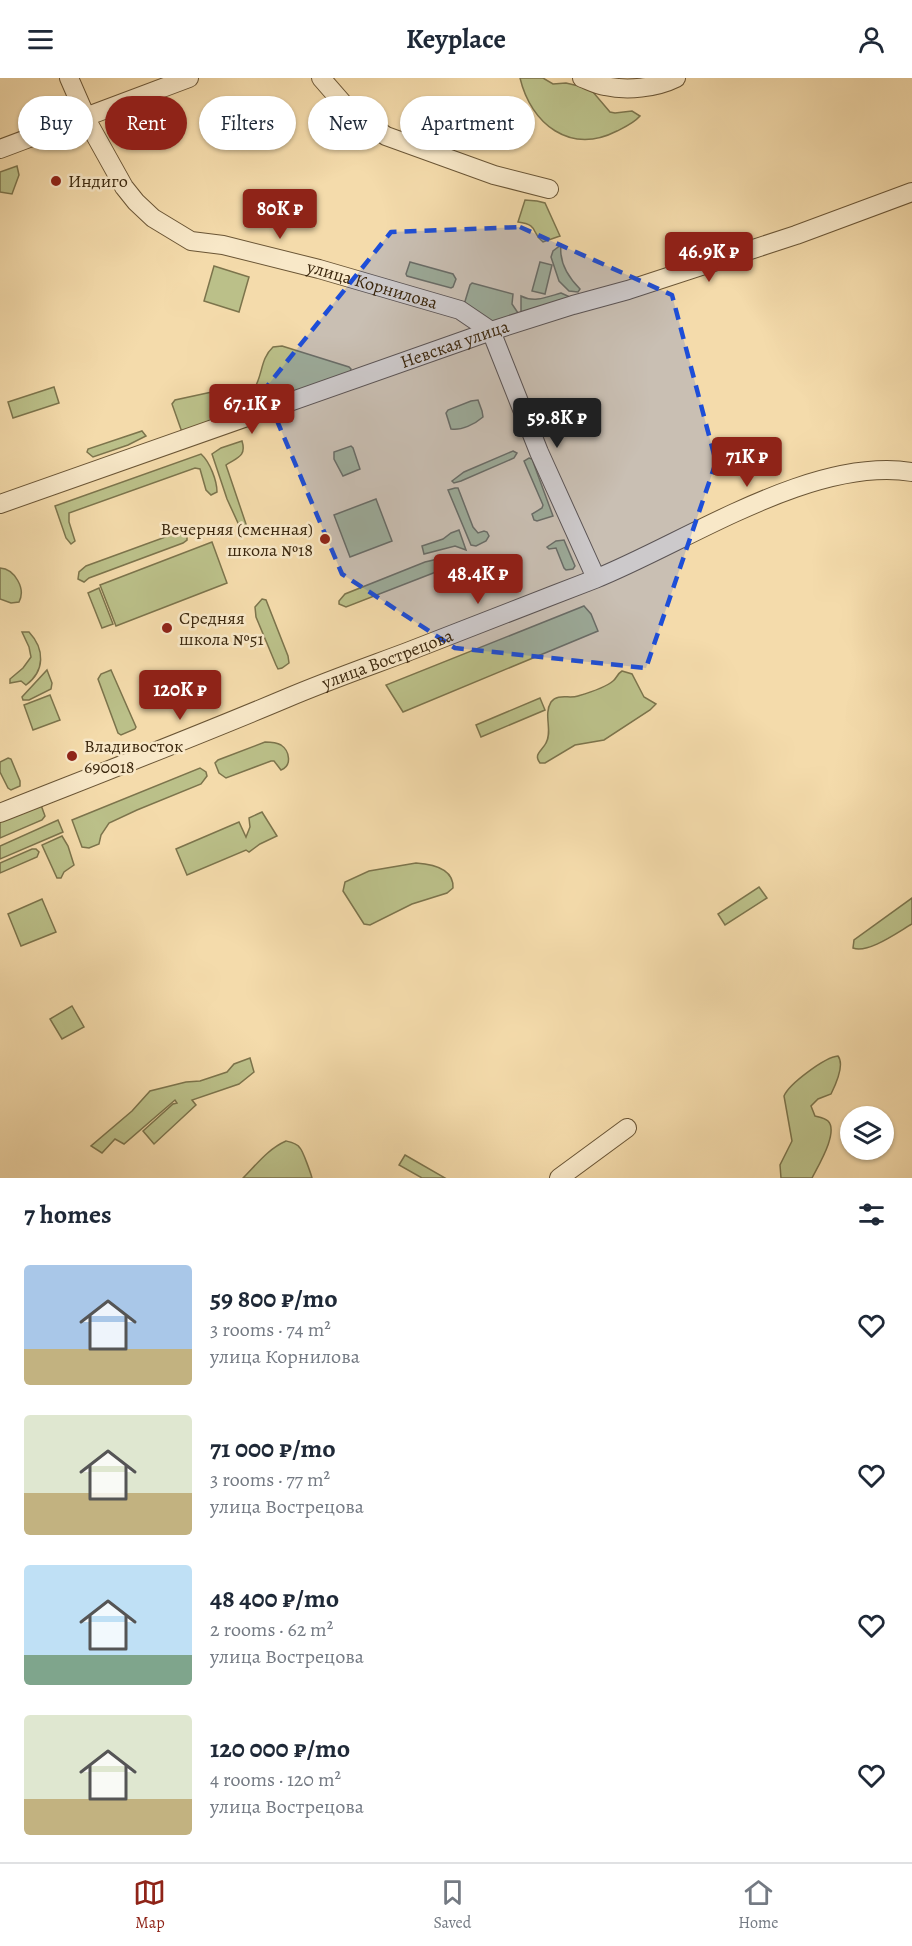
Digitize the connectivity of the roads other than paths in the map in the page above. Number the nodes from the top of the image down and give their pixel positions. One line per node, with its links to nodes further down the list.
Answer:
1 (69, 78): 6 (street, улица Корнилова)
2 (188, 78): 7 (street)
3 (321, 78): 11 (street)
4 (582, 78): 5 (street)
5 (676, 78)
6 (76, 96)
7 (93, 114)
8 (93, 132): 13 (street, улица Корнилова)
9 (18, 142): 10 (street)
10 (0, 149)
11 (549, 189)
12 (912, 192): 13 (street, Невская улица)
13 (491, 331): 15 (street, Невская улица); 16 (street)
14 (912, 472): 16 (street, улица Вострецова)
15 (0, 504)
16 (596, 578): 17 (street, улица Вострецова)
17 (0, 813)
18 (627, 1128): 19 (street)
19 (559, 1178)

